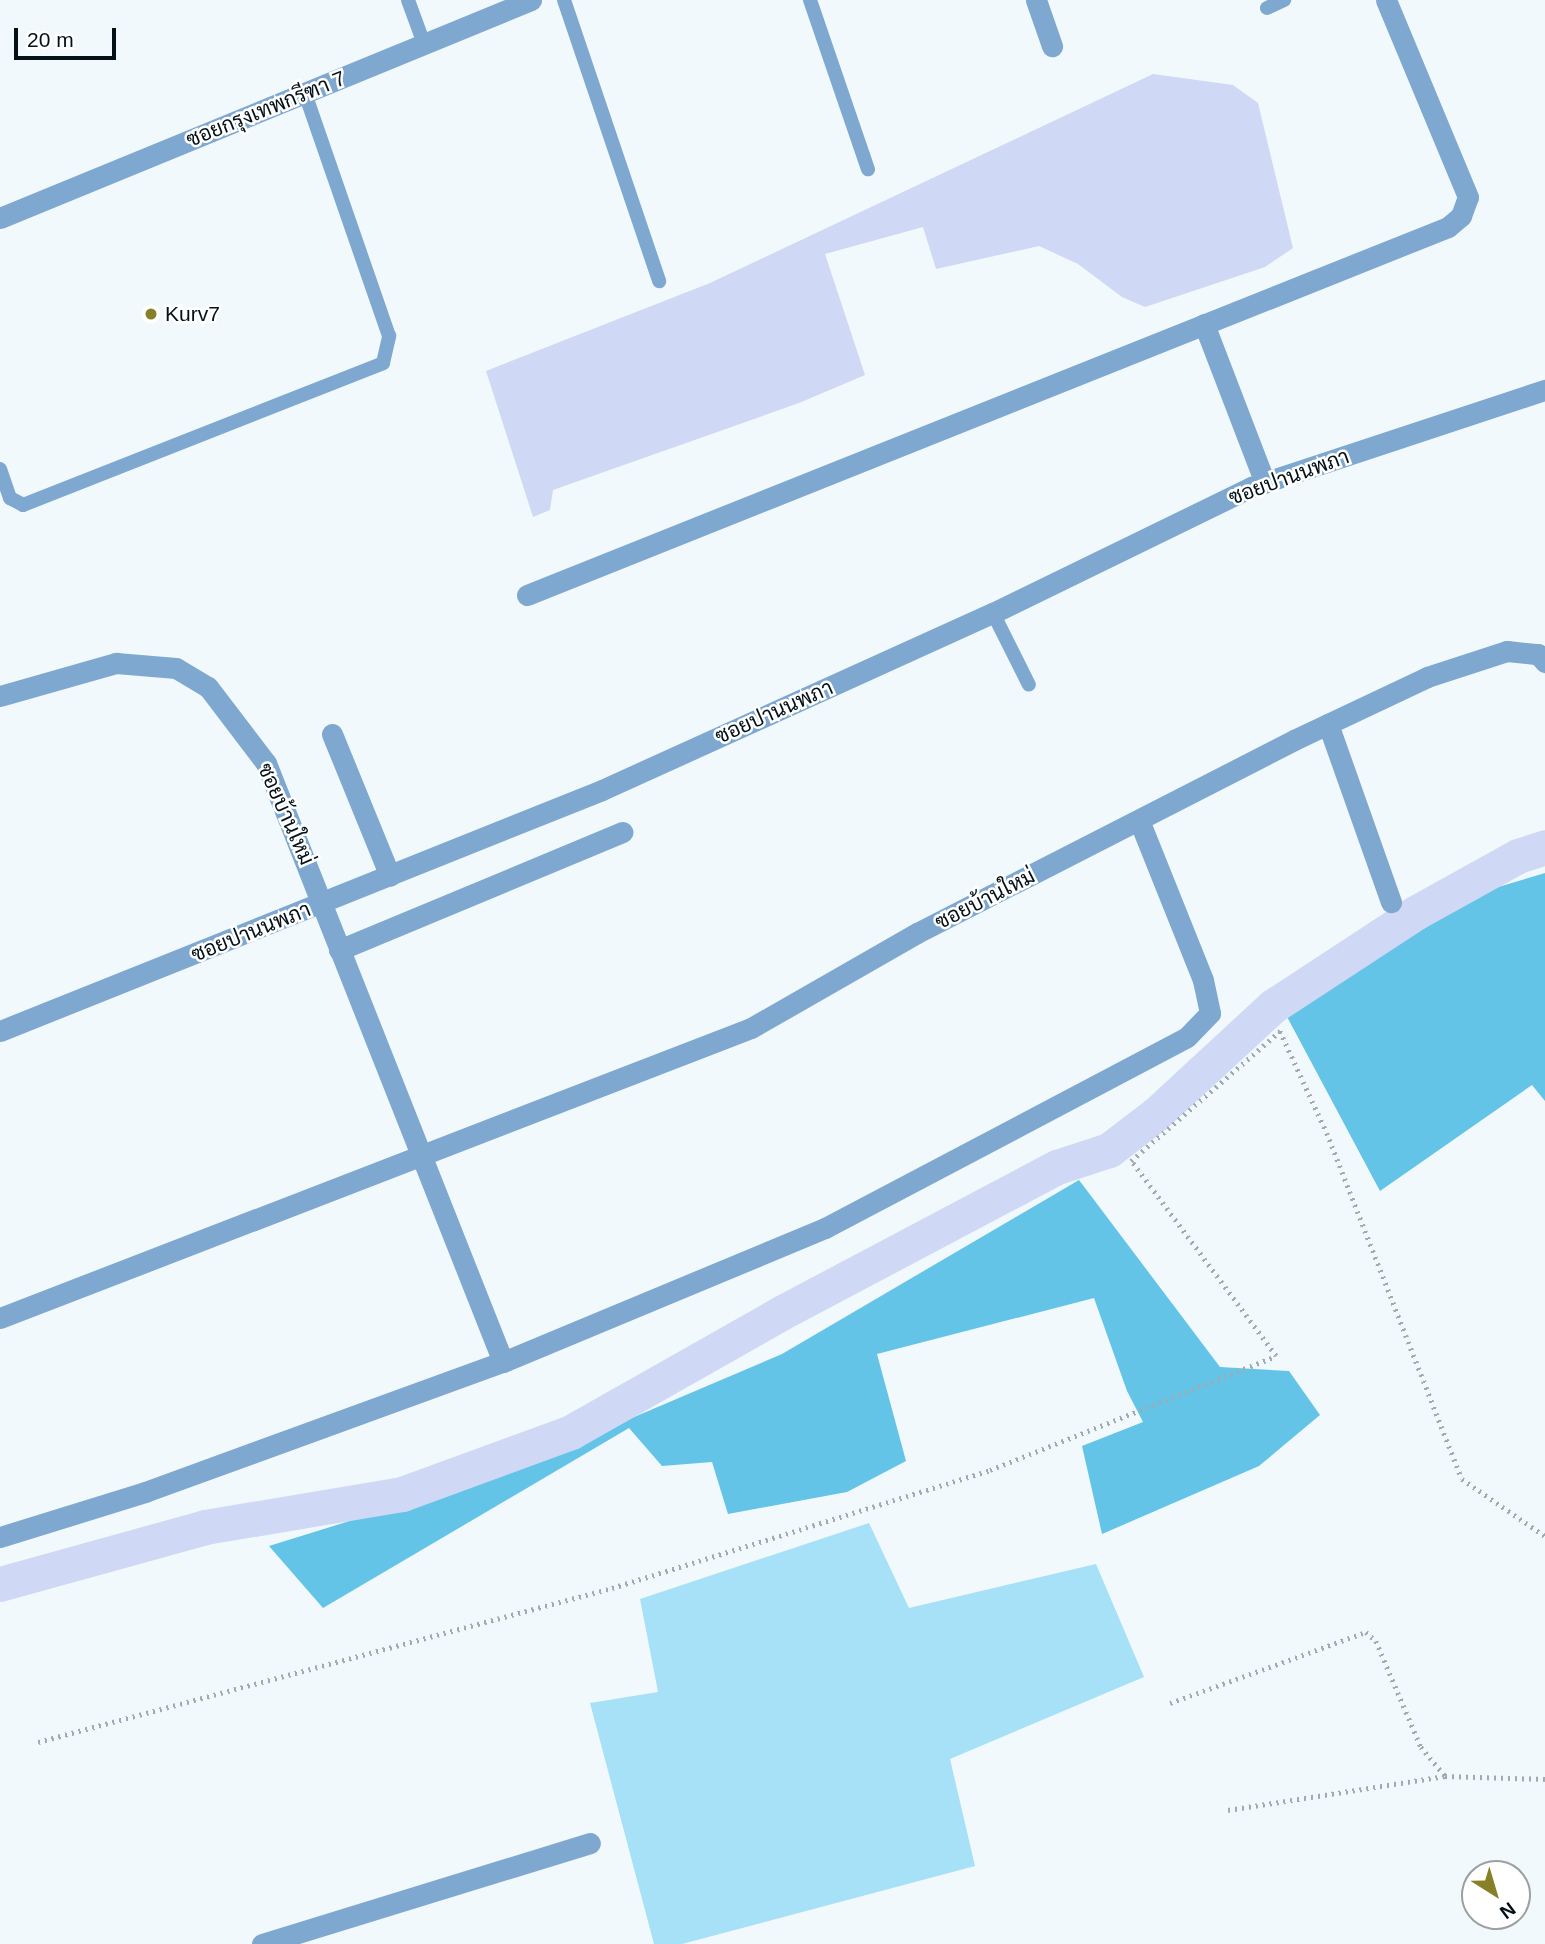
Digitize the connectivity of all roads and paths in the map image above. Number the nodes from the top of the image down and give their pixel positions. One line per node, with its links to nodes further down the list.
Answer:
1 (408, 0): 9 (lane)
2 (531, 0): 9 (street, ซอยกรุงเทพกรีฑา 7)
3 (564, 0): 14 (lane)
4 (810, 0): 12 (lane)
5 (1036, 0): 10 (street)
6 (1284, 0): 8 (lane)
7 (1386, 0): 15 (street)
8 (1267, 9)
9 (424, 44): 11 (street, ซอยกรุงเทพกรีฑา 7)
10 (1052, 46)
11 (305, 93): 13 (street, ซอยกรุงเทพกรีฑา 7); 17 (lane)
12 (868, 169)
13 (0, 218)
14 (659, 281)
15 (1204, 324): 18 (street); 19 (street)
16 (1545, 390): 18 (street, ซอยปานนพภา)
17 (0, 469)
18 (1265, 483): 20 (street, ซอยปานนพภา)
19 (527, 595)
20 (993, 613): 22 (lane); 28 (street, ซอยปานนพภา)
21 (1545, 662): 24 (street, ซอยบ้านใหม่)
22 (1029, 685)
23 (0, 696): 30 (street, ซอยบ้านใหม่)
24 (1328, 724): 26 (street, ซอยบ้านใหม่); 29 (street)
25 (332, 734): 28 (street)
26 (1139, 820): 33 (street, ซอยบ้านใหม่); 35 (street)
27 (622, 832): 31 (street)
28 (390, 876): 30 (street, ซอยปานนพภา)
29 (1391, 902)
30 (322, 904): 31 (street, ซอยบ้านใหม่); 32 (street, ซอยปานนพภา)
31 (338, 950): 33 (street, ซอยบ้านใหม่)
32 (0, 1031)
33 (422, 1157): 34 (street, ซอยบ้านใหม่); 35 (street, ซอยบ้านใหม่)
34 (0, 1318)
35 (503, 1362): 37 (street)
36 (1545, 1536): 39 (path)
37 (0, 1537)
38 (1170, 1703): 40 (path)
39 (38, 1742)
40 (1446, 1776): 41 (path); 42 (path)
41 (1545, 1779)
42 (1228, 1810)
43 (590, 1843): 44 (street)
44 (262, 1944)

